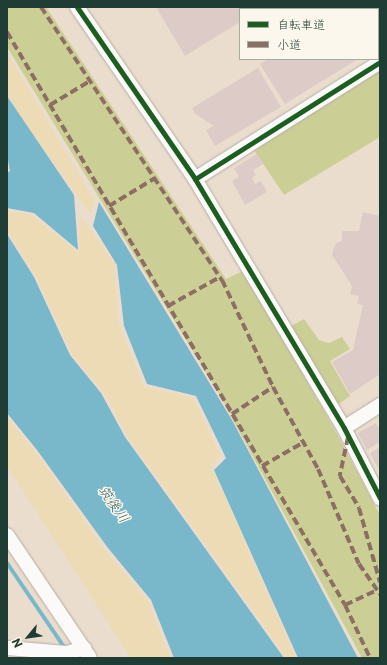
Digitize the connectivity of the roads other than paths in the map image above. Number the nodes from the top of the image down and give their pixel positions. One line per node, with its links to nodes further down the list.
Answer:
1 (77, 7): 3 (street)
2 (380, 62): 3 (street)
3 (195, 179): 5 (street)
4 (380, 405): 5 (street)
5 (344, 428): 6 (street)
6 (380, 498)
7 (7, 535): 9 (street)
8 (13, 652): 9 (street)
9 (87, 653)

